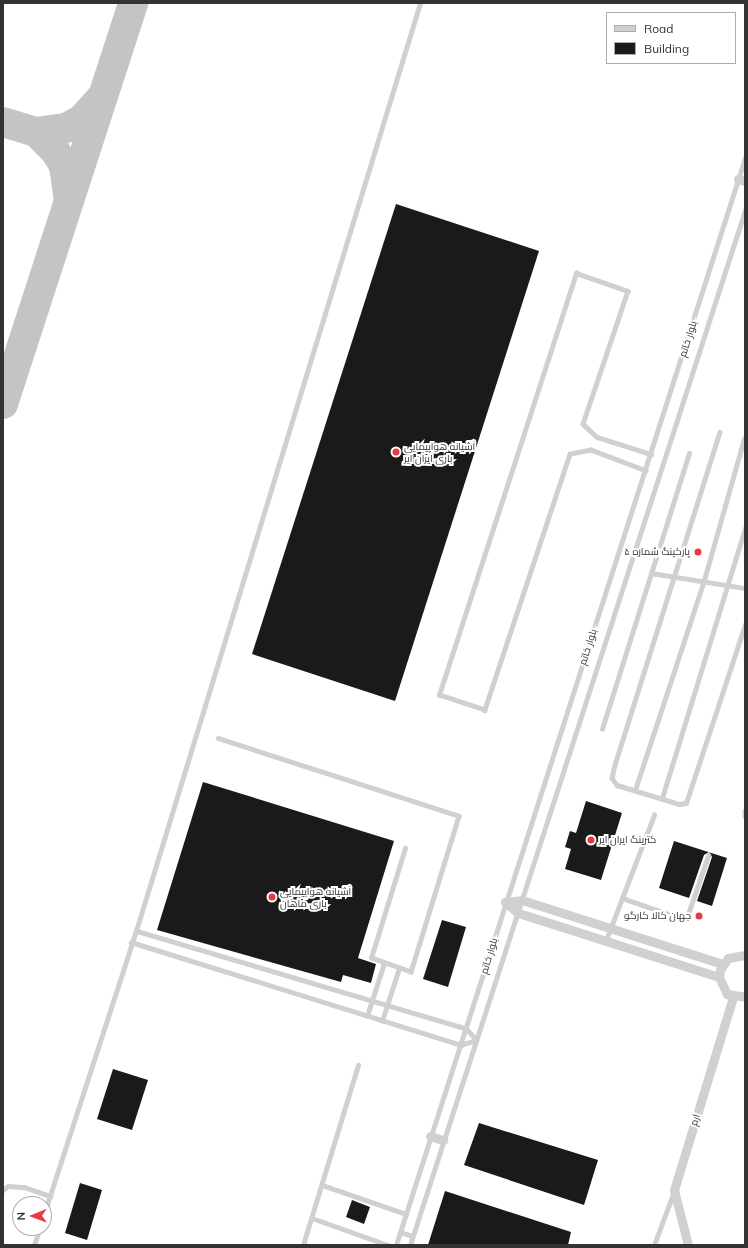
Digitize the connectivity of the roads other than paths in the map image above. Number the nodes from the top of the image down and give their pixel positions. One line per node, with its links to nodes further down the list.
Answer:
1 (420, 3): 31 (lane)
2 (745, 158): 3 (lane, بلوار خاتم)
3 (742, 180): 8 (lane, بلوار خاتم)
4 (745, 210): 27 (lane, بلوار خاتم)
5 (720, 432): 12 (lane)
6 (744, 439): 13 (lane)
7 (689, 453): 11 (lane)
8 (651, 454): 9 (lane, بلوار خاتم); 9 (lane)
9 (646, 471): 28 (lane, بلوار خاتم)
10 (745, 529): 14 (lane)
11 (651, 573): 12 (lane); 17 (lane)
12 (676, 576): 13 (lane); 19 (lane)
13 (704, 580): 14 (lane); 19 (lane)
14 (727, 585): 15 (lane); 20 (lane)
15 (745, 588)
16 (745, 625): 20 (lane)
17 (602, 729)
18 (218, 738): 37 (lane)
19 (635, 790): 20 (lane)
20 (662, 798)
21 (745, 811): 23 (lane)
22 (654, 815): 26 (lane)
23 (745, 816)
24 (405, 848): 35 (lane)
25 (708, 856): 26 (lane)
26 (622, 898): 30 (lane)
27 (522, 900): 28 (street); 29 (lane, بلوار خاتم); 30 (street)
28 (505, 902): 29 (street); 45 (lane, بلوار خاتم)
29 (518, 912): 32 (street); 46 (lane, بلوار خاتم)
30 (611, 928): 32 (lane); 36 (street)
31 (136, 931): 33 (lane); 41 (lane)
32 (606, 940): 38 (street)
33 (132, 942): 43 (lane); 54 (lane)
34 (745, 955): 36 (street)
35 (384, 963): 37 (lane); 41 (lane)
36 (723, 964): 38 (street)
37 (399, 968): 42 (lane)
38 (719, 977): 39 (street)
39 (733, 997): 40 (street); 53 (street, ارم)
40 (745, 997)
41 (371, 1002): 42 (lane); 43 (lane)
42 (387, 1006): 44 (lane); 45 (lane)
43 (367, 1016): 44 (lane)
44 (382, 1021): 47 (lane)
45 (466, 1029): 46 (lane); 47 (lane, بلوار خاتم)
46 (476, 1040): 47 (lane); 50 (lane, بلوار خاتم)
47 (461, 1045): 49 (lane, بلوار خاتم)
48 (358, 1065): 51 (lane)
49 (430, 1136): 50 (street); 55 (lane, بلوار خاتم)
50 (443, 1140): 58 (lane, بلوار خاتم)
51 (322, 1185): 55 (lane); 56 (lane)
52 (3, 1190): 54 (lane)
53 (674, 1190): 63 (lane); 64 (street)
54 (50, 1196)
55 (406, 1214): 57 (lane, بلوار خاتم)
56 (312, 1218): 59 (lane); 60 (lane)
57 (400, 1232): 58 (lane); 61 (lane, بلوار خاتم)
58 (412, 1236): 62 (lane, بلوار خاتم)
59 (304, 1245)
60 (388, 1245)
61 (396, 1245)
62 (410, 1245)
63 (654, 1245)
64 (688, 1245)

